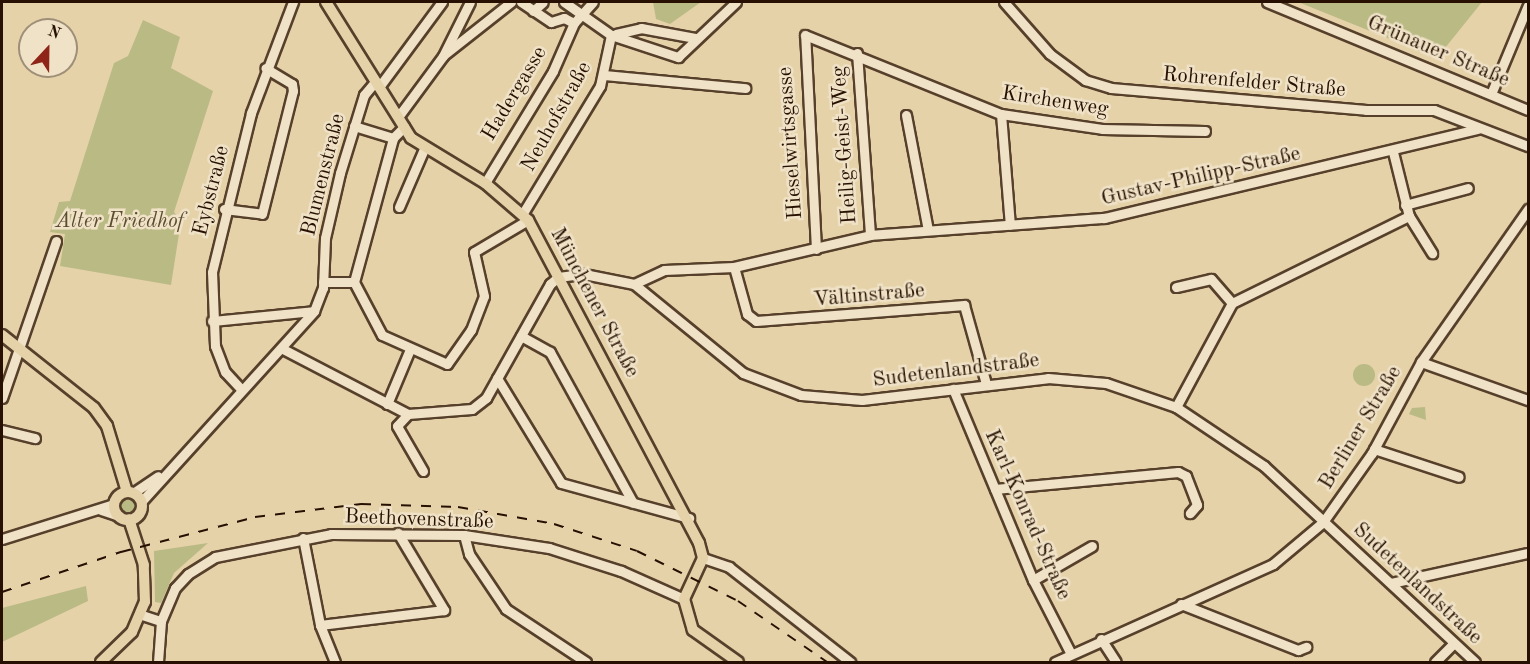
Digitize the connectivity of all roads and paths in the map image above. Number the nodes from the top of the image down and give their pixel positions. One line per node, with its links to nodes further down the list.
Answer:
1 (293, 2): 22 (street, Eybstraße)
2 (326, 2): 24 (main road, Münchener Straße)
3 (441, 2): 24 (street, Blumenstraße)
4 (470, 2): 21 (street)
5 (511, 2): 21 (street)
6 (521, 2): 14 (street)
7 (543, 2): 14 (street)
8 (564, 2): 15 (street)
9 (593, 2): 15 (street)
10 (736, 2): 19 (street)
11 (1004, 2): 33 (street, Rohrenfelder Straße)
12 (1267, 2): 26 (street, Grünauer Straße)
13 (1528, 5): 26 (street)
14 (533, 10): 16 (street)
15 (584, 17): 16 (street); 17 (street)
16 (574, 23): 39 (street, Hadergasse)
17 (611, 35): 19 (street); 19 (street); 23 (street, Neuhofstraße)
18 (805, 35): 20 (street, Kirchenweg); 51 (street, Hieselwirtsgasse)
19 (695, 38)
20 (857, 53): 28 (street, Kirchenweg); 49 (street, Heilig-Geist-Weg)
21 (443, 56): 30 (street)
22 (265, 68): 43 (street, Eybstraße); 43 (street)
23 (604, 75): 25 (street); 46 (street, Neuhofstraße)
24 (377, 84): 30 (main road, Münchener Straße); 31 (street, Blumenstraße)
25 (745, 88)
26 (1491, 94): 27 (street, Grünauer Straße)
27 (1528, 110)
28 (1001, 114): 34 (street, Kirchenweg); 47 (street)
29 (906, 115): 48 (street)
30 (398, 117): 32 (main road, Münchener Straße)
31 (354, 126): 35 (street); 55 (street, Blumenstraße)
32 (404, 127): 35 (street); 37 (main road, Münchener Straße)
33 (1478, 129): 36 (street, Rohrenfelder Straße); 38 (street, Gustav-Philipp-Straße)
34 (1205, 131)
35 (393, 138): 56 (street)
36 (1528, 147)
37 (424, 149): 39 (main road, Münchener Straße); 42 (street)
38 (1393, 152): 41 (street); 47 (street, Gustav-Philipp-Straße)
39 (485, 183): 46 (main road, Münchener Straße)
40 (1468, 188): 41 (street)
41 (1405, 205): 45 (street)
42 (399, 207)
43 (224, 210): 61 (street, Eybstraße)
44 (1528, 210): 67 (street, Berliner Straße)
45 (1408, 216): 52 (street); 59 (street)
46 (526, 217): 54 (main road, Münchener Straße); 66 (street)
47 (1010, 225): 48 (street, Gustav-Philipp-Straße)
48 (928, 230): 49 (street, Gustav-Philipp-Straße)
49 (870, 235): 51 (street, Gustav-Philipp-Straße)
50 (56, 242): 64 (street)
51 (816, 249): 53 (street, Gustav-Philipp-Straße)
52 (1432, 253)
53 (734, 267): 57 (street, Gustav-Philipp-Straße); 69 (street, Vältinstraße)
54 (558, 277): 57 (street, Sudetenlandstraße); 63 (street); 91 (main road, Münchener Straße)
55 (323, 282): 56 (street); 60 (street, Blumenstraße)
56 (354, 282): 66 (street)
57 (634, 284): 71 (street, Sudetenlandstraße)
58 (1176, 287): 59 (street)
59 (1232, 303): 75 (street)
60 (314, 311): 61 (street); 65 (street)
61 (212, 321): 70 (street, Eybstraße)
62 (2, 335): 64 (main road)
63 (521, 336): 68 (street); 86 (street)
64 (19, 347): 72 (street); 84 (main road)
65 (281, 348): 70 (street); 74 (street)
66 (410, 349): 74 (street)
67 (1421, 362): 73 (street, Berliner Straße); 79 (street, Berliner Straße)
68 (497, 378): 76 (street); 86 (street)
69 (986, 384): 71 (street, Sudetenlandstraße); 75 (street, Sudetenlandstraße)
70 (241, 389): 80 (street)
71 (953, 389): 83 (street, Karl-Konrad-Straße)
72 (2, 398)
73 (1528, 400)
74 (387, 404): 76 (street)
75 (1176, 407): 92 (street, Sudetenlandstraße)
76 (408, 414): 81 (street)
77 (2, 429): 78 (street)
78 (35, 438)
79 (1374, 448): 82 (street); 92 (street, Berliner Straße)
80 (165, 471): 84 (street); 85 (street)
81 (423, 471)
82 (1459, 477)
83 (995, 489): 89 (street); 100 (street, Karl-Konrad-Straße)
84 (130, 492): 85 (main road); 87 (main road)
85 (141, 502): 90 (main road)
86 (633, 503): 91 (street)
87 (114, 504): 88 (street); 90 (main road)
88 (101, 510): 90 (street); 96 (street)
89 (1190, 513)
90 (127, 518): 104 (main road)
91 (689, 518): 99 (main road, Münchener Straße)
92 (1323, 522): 101 (street, Sudetenlandstraße); 103 (street, Berliner Straße)
93 (398, 533): 94 (street, Beethovenstraße); 95 (street, Beethovenstraße); 106 (street)
94 (464, 535): 102 (street, Beethovenstraße); 114 (street)
95 (303, 538): 105 (street, Beethovenstraße); 106 (street)
96 (2, 539)
97 (1092, 546): 100 (street)
98 (1528, 553): 101 (street)
99 (703, 558): 102 (main road); 116 (street)
100 (1033, 580): 110 (street, Karl-Konrad-Straße)
101 (1392, 583): 108 (street, Sudetenlandstraße)
102 (684, 599): 115 (main road)
103 (1181, 604): 107 (street, Berliner Straße); 109 (street)
104 (142, 615): 105 (street); 111 (main road)
105 (161, 621): 112 (street, Beethovenstraße)
106 (320, 625): 113 (street)
107 (1101, 639): 110 (street, Berliner Straße); 118 (street)
108 (1452, 645): 119 (street); 120 (street, Sudetenlandstraße)
109 (1306, 646)
110 (1071, 654): 117 (street, Berliner Straße)
111 (101, 663)
112 (158, 663)
113 (335, 663)
114 (586, 663)
115 (738, 663)
116 (850, 663)
117 (1055, 663)
118 (1116, 663)
119 (1436, 663)
120 (1475, 663)

